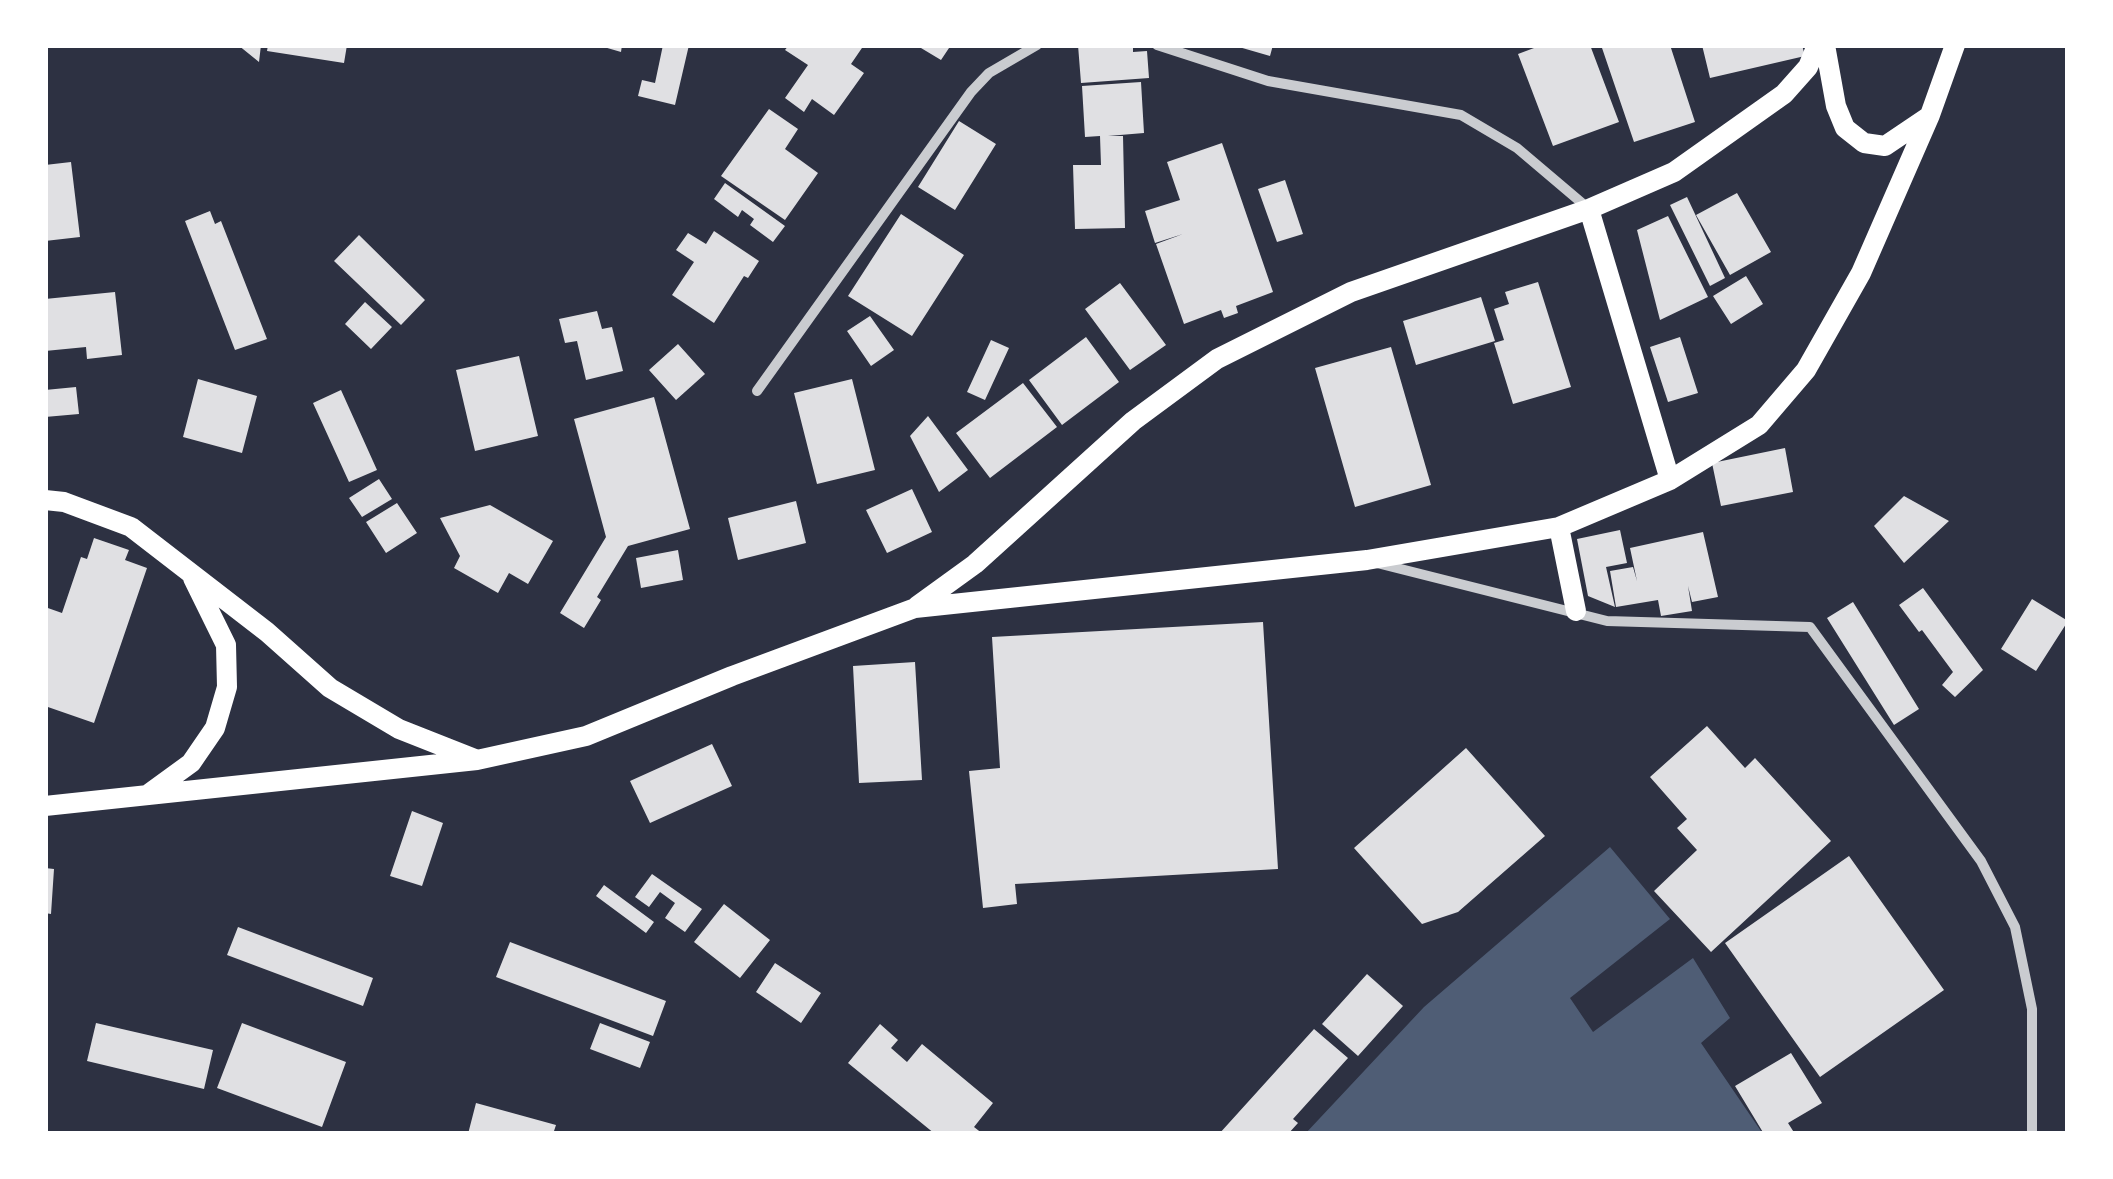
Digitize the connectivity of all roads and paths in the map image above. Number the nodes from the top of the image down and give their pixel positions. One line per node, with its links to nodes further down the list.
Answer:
1 (1037, 45): 8 (street)
2 (1157, 45): 7 (street)
3 (1817, 45): 7 (main road)
4 (1826, 45): 6 (main road)
5 (1955, 45): 6 (main road)
6 (1930, 115): 9 (main road)
7 (1589, 210): 9 (main road); 14 (main road)
8 (757, 392)
9 (1670, 480): 11 (main road)
10 (45, 500): 13 (main road)
11 (1558, 526): 12 (main road); 15 (main road)
12 (1366, 560): 14 (main road); 15 (street)
13 (190, 572): 16 (main road); 17 (main road)
14 (915, 608): 16 (main road)
15 (1576, 611): 19 (street)
16 (477, 760): 17 (main road)
17 (146, 797): 18 (main road)
18 (45, 806)
19 (2032, 1134)

